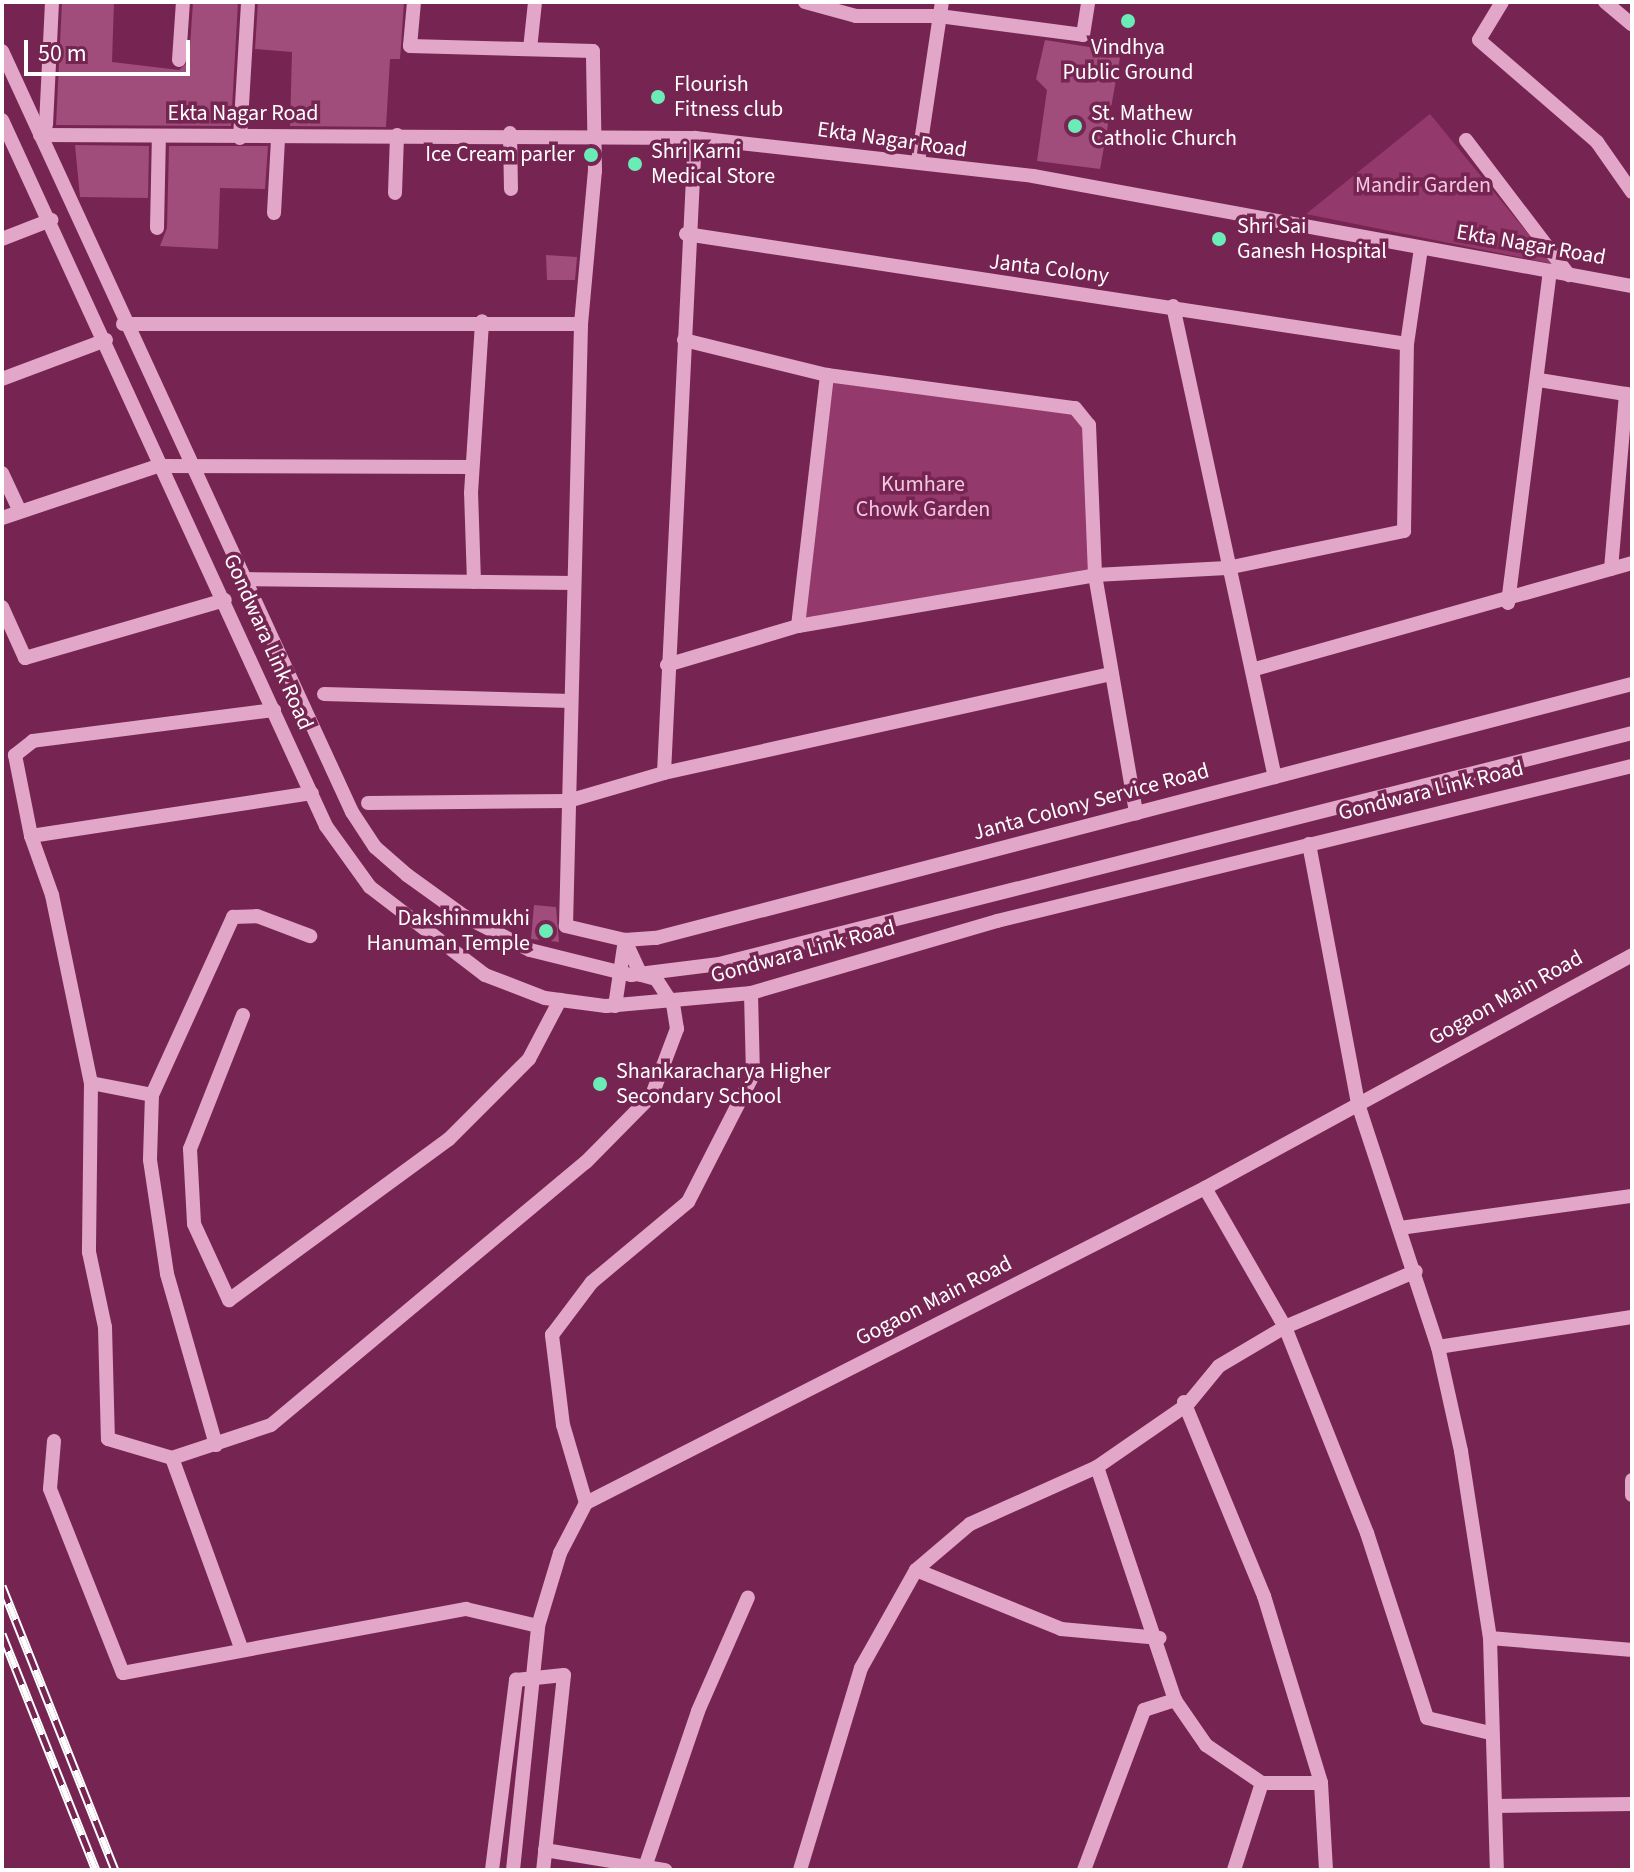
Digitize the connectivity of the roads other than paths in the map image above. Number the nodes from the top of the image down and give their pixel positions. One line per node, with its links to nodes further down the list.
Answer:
1 (52, 2): 16 (street)
2 (183, 2): 14 (street)
3 (248, 2): 21 (street)
4 (414, 2): 12 (street)
5 (535, 2): 12 (street)
6 (803, 2): 10 (street)
7 (1088, 2): 10 (street)
8 (1502, 2): 27 (street)
9 (1611, 3): 11 (street)
10 (940, 9): 25 (street)
11 (1632, 25)
12 (530, 49): 17 (street)
13 (2, 51): 16 (street)
14 (179, 60)
15 (3, 124): 30 (street, Gondwara Link Road)
16 (43, 130): 20 (street, Ekta Nagar Road); 40 (street)
17 (596, 132): 18 (street, Ekta Nagar Road); 23 (street, Ekta Nagar Road); 41 (street)
18 (510, 133): 19 (street, Ekta Nagar Road); 26 (street)
19 (397, 135): 22 (street, Ekta Nagar Road); 28 (street)
20 (159, 136): 21 (street, Ekta Nagar Road); 31 (street)
21 (240, 138): 22 (street, Ekta Nagar Road)
22 (278, 138): 29 (street)
23 (695, 138): 25 (street, Ekta Nagar Road); 32 (street)
24 (1466, 140): 36 (street)
25 (918, 162): 34 (street, Ekta Nagar Road)
26 (511, 189)
27 (1632, 192)
28 (395, 193)
29 (274, 213)
30 (51, 220): 33 (street); 42 (street, Gondwara Link Road)
31 (157, 228)
32 (686, 234): 38 (street, Janta Colony); 43 (street)
33 (2, 239)
34 (1421, 248): 35 (street, Ekta Nagar Road); 44 (street)
35 (1550, 271): 36 (street, Ekta Nagar Road); 47 (street)
36 (1569, 275): 37 (street, Ekta Nagar Road)
37 (1632, 286)
38 (1173, 306): 44 (street, Janta Colony); 56 (street)
39 (482, 321): 40 (street); 41 (street); 51 (street)
40 (123, 324): 49 (street)
41 (581, 324): 61 (street)
42 (106, 340): 46 (street); 50 (street, Gondwara Link Road)
43 (684, 340): 45 (street); 66 (street)
44 (1407, 344): 56 (street)
45 (827, 375): 58 (street); 65 (street)
46 (2, 379)
47 (1539, 380): 48 (street); 63 (street)
48 (1629, 395): 57 (street)
49 (191, 465): 50 (street); 51 (street); 59 (street)
50 (164, 467): 53 (street); 62 (street, Gondwara Link Road)
51 (472, 467): 60 (street)
52 (2, 473): 53 (street)
53 (18, 507): 54 (street)
54 (2, 518)
55 (1632, 563): 57 (street)
56 (1227, 568): 58 (street); 67 (street)
57 (1611, 569): 63 (street)
58 (1095, 575): 65 (street); 68 (street)
59 (242, 579): 60 (street); 86 (street)
60 (474, 582): 61 (street)
61 (574, 583): 71 (street)
62 (225, 600): 64 (street); 72 (street, Gondwara Link Road)
63 (1508, 603): 67 (street)
64 (2, 607)
65 (798, 626): 66 (street)
66 (667, 665): 75 (street)
67 (1255, 669): 76 (street)
68 (1110, 674): 75 (street); 80 (street)
69 (1632, 684): 76 (street, Janta Colony Service Road)
70 (324, 694): 71 (street)
71 (571, 701): 78 (street)
72 (274, 710): 77 (street, Gondwara Link Road); 81 (street)
73 (1632, 733): 86 (street, Gondwara Link Road)
74 (1632, 766): 82 (street, Gondwara Link Road)
75 (664, 773): 78 (street)
76 (1275, 777): 80 (street, Janta Colony Service Road)
77 (312, 793): 81 (street); 88 (street, Gondwara Link Road)
78 (568, 801): 79 (street); 84 (street, Janta Colony Service Road)
79 (368, 803)
80 (1136, 813): 84 (street, Janta Colony Service Road)
81 (31, 836): 92 (street)
82 (1309, 844): 87 (street, Gondwara Link Road); 94 (street)
83 (310, 936): 93 (street)
84 (625, 940): 86 (street); 86 (street)
85 (1632, 955): 94 (street, Gogaon Main Road)
86 (631, 975): 89 (street); 90 (street)
87 (751, 993): 89 (street, Gondwara Link Road); 109 (street)
88 (560, 1000): 90 (street, Gondwara Link Road); 91 (street)
89 (673, 1005): 90 (street, Gondwara Link Road); 104 (street)
90 (615, 1006)
91 (243, 1015)
92 (91, 1083): 93 (street); 105 (street)
93 (152, 1095): 104 (street)
94 (1358, 1104): 95 (street, Gogaon Main Road); 97 (street)
95 (1205, 1188): 100 (street); 109 (street, Gogaon Main Road)
96 (1632, 1196): 97 (street)
97 (1400, 1228): 98 (street)
98 (1416, 1271): 100 (street); 101 (street)
99 (1632, 1317): 101 (street)
100 (1285, 1327): 102 (street); 119 (street)
101 (1438, 1347): 114 (street)
102 (1184, 1402): 106 (street); 121 (street)
103 (54, 1441): 115 (street)
104 (216, 1445): 105 (street)
105 (172, 1458): 115 (street)
106 (1097, 1467): 110 (street); 113 (street)
107 (1632, 1480): 108 (street)
108 (1632, 1495)
109 (586, 1503): 112 (street)
110 (916, 1570): 113 (street); 130 (street)
111 (748, 1597): 125 (street)
112 (538, 1626): 115 (street); 117 (street)
113 (1160, 1638): 118 (street)
114 (1490, 1638): 116 (street); 119 (street)
115 (241, 1648)
116 (1632, 1650)
117 (536, 1675): 124 (street); 126 (street); 127 (street)
118 (1175, 1700): 120 (street); 131 (street)
119 (1490, 1733): 123 (street)
120 (1262, 1783): 121 (street); 132 (street)
121 (1321, 1783): 133 (street)
122 (1632, 1804): 123 (street)
123 (1496, 1806): 134 (street)
124 (545, 1850): 125 (street); 128 (street)
125 (645, 1867): 129 (street)
126 (492, 1870)
127 (513, 1870)
128 (543, 1870)
129 (665, 1870)
130 (800, 1870)
131 (1084, 1870)
132 (1234, 1870)
133 (1326, 1870)
134 (1497, 1870)

